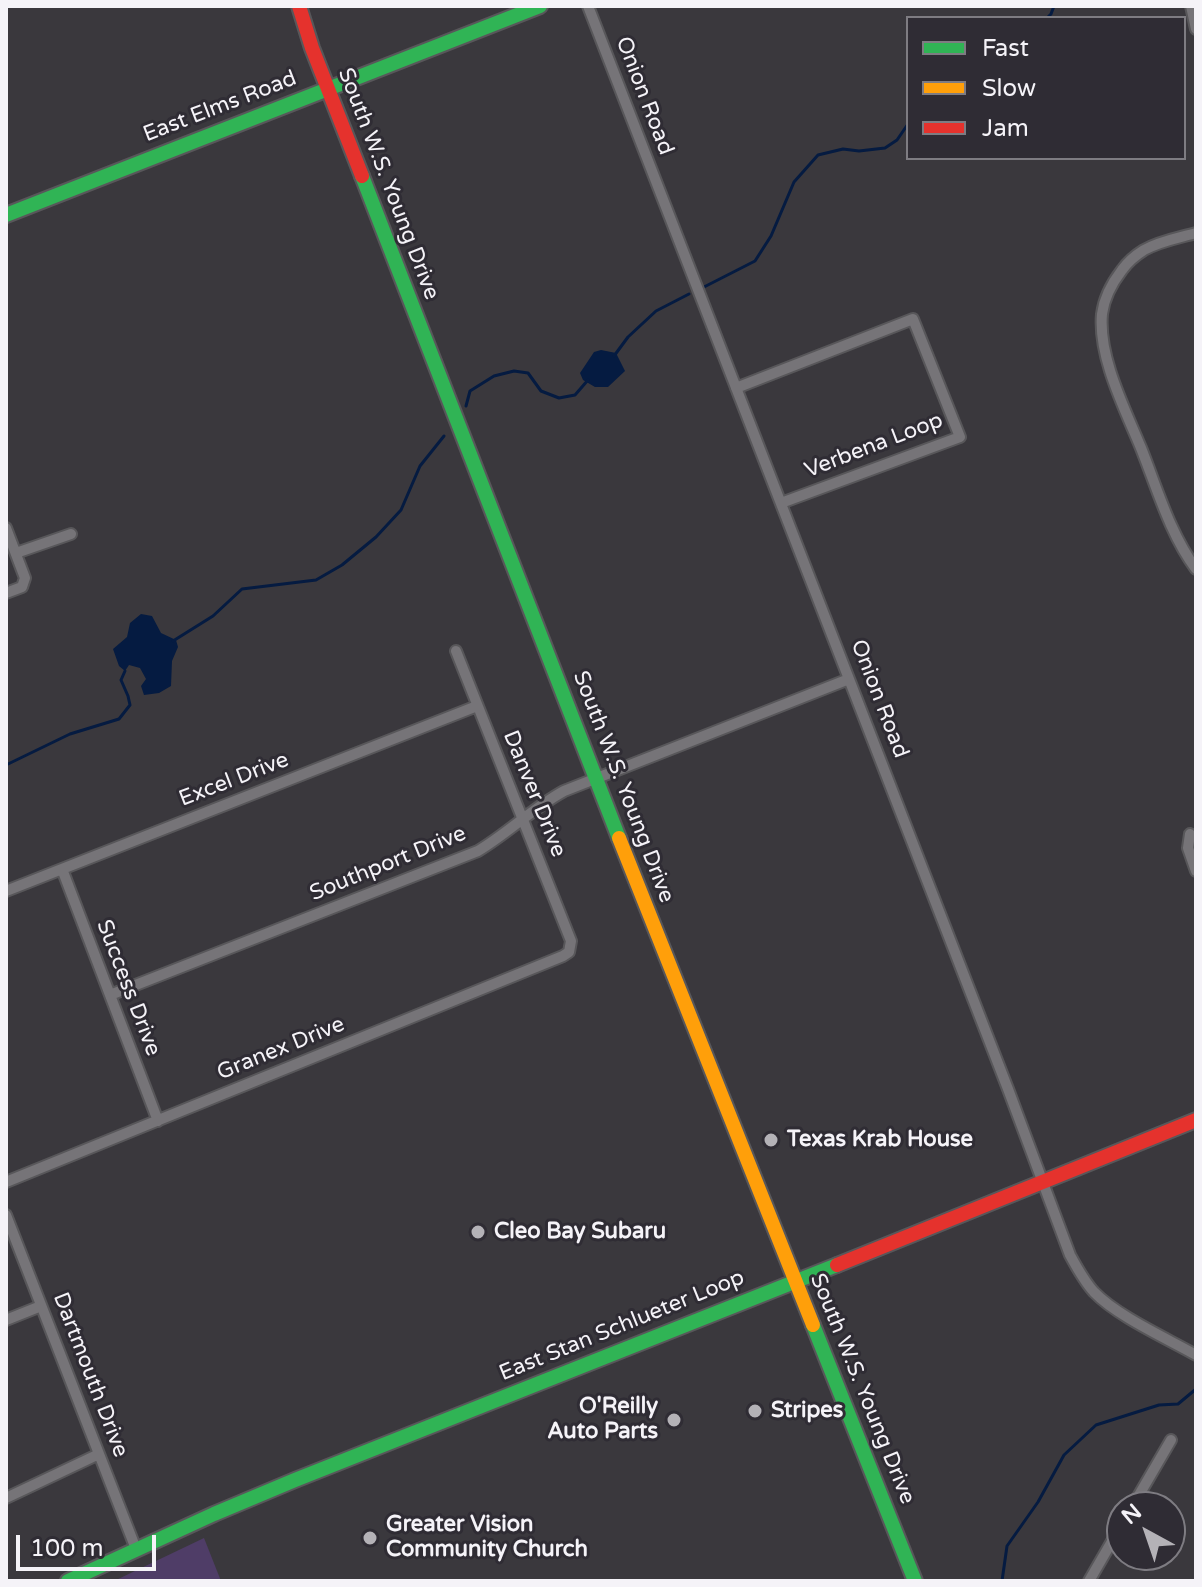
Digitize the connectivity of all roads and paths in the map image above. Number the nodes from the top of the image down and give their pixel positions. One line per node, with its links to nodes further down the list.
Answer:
1 (299, 6): 6 (main road, South W.S. Young Drive)
2 (540, 6): 6 (main road, East Elms Road)
3 (588, 6): 9 (street, Onion Road)
4 (1191, 6): 5 (street)
5 (1196, 29)
6 (328, 89): 7 (main road, East Elms Road); 19 (main road, South W.S. Young Drive)
7 (6, 215)
8 (1196, 233): 14 (street)
9 (736, 388): 10 (street, Onion Road); 10 (street, Verbena Loop)
10 (781, 503): 17 (street, Onion Road)
11 (6, 528): 13 (street)
12 (71, 534): 13 (street)
13 (16, 553): 15 (street)
14 (1196, 569)
15 (6, 593)
16 (456, 651): 18 (street, Danver Drive)
17 (849, 679): 19 (street, Southport Drive); 29 (street, Onion Road)
18 (477, 706): 20 (street, Danver Drive); 22 (street, Excel Drive)
19 (595, 778): 20 (street, Southport Drive); 32 (main road, South W.S. Young Drive)
20 (523, 819): 25 (street, Danver Drive); 26 (street, Southport Drive)
21 (1190, 834): 23 (street)
22 (62, 869): 24 (street, Excel Drive); 26 (street, Success Drive)
23 (1196, 871)
24 (6, 891)
25 (569, 952): 28 (street, Granex Drive)
26 (110, 995): 28 (street, Success Drive)
27 (1196, 1120): 29 (main road, East Stan Schlueter Loop)
28 (158, 1121): 30 (street, Granex Drive)
29 (1042, 1181): 32 (main road, East Stan Schlueter Loop); 35 (street, Onion Road)
30 (6, 1182)
31 (6, 1215): 33 (street, Dartmouth Drive)
32 (795, 1282): 40 (main road, East Stan Schlueter Loop); 43 (main road, South W.S. Young Drive)
33 (41, 1306): 34 (street); 37 (street, Dartmouth Drive)
34 (6, 1320)
35 (1196, 1355)
36 (1171, 1440): 38 (street)
37 (99, 1454): 39 (street); 40 (street, Dartmouth Drive)
38 (1141, 1491)
39 (6, 1498)
40 (136, 1549): 42 (main road, East Stan Schlueter Loop)
41 (1106, 1552): 44 (street)
42 (68, 1581)
43 (915, 1581)
44 (1089, 1581)

